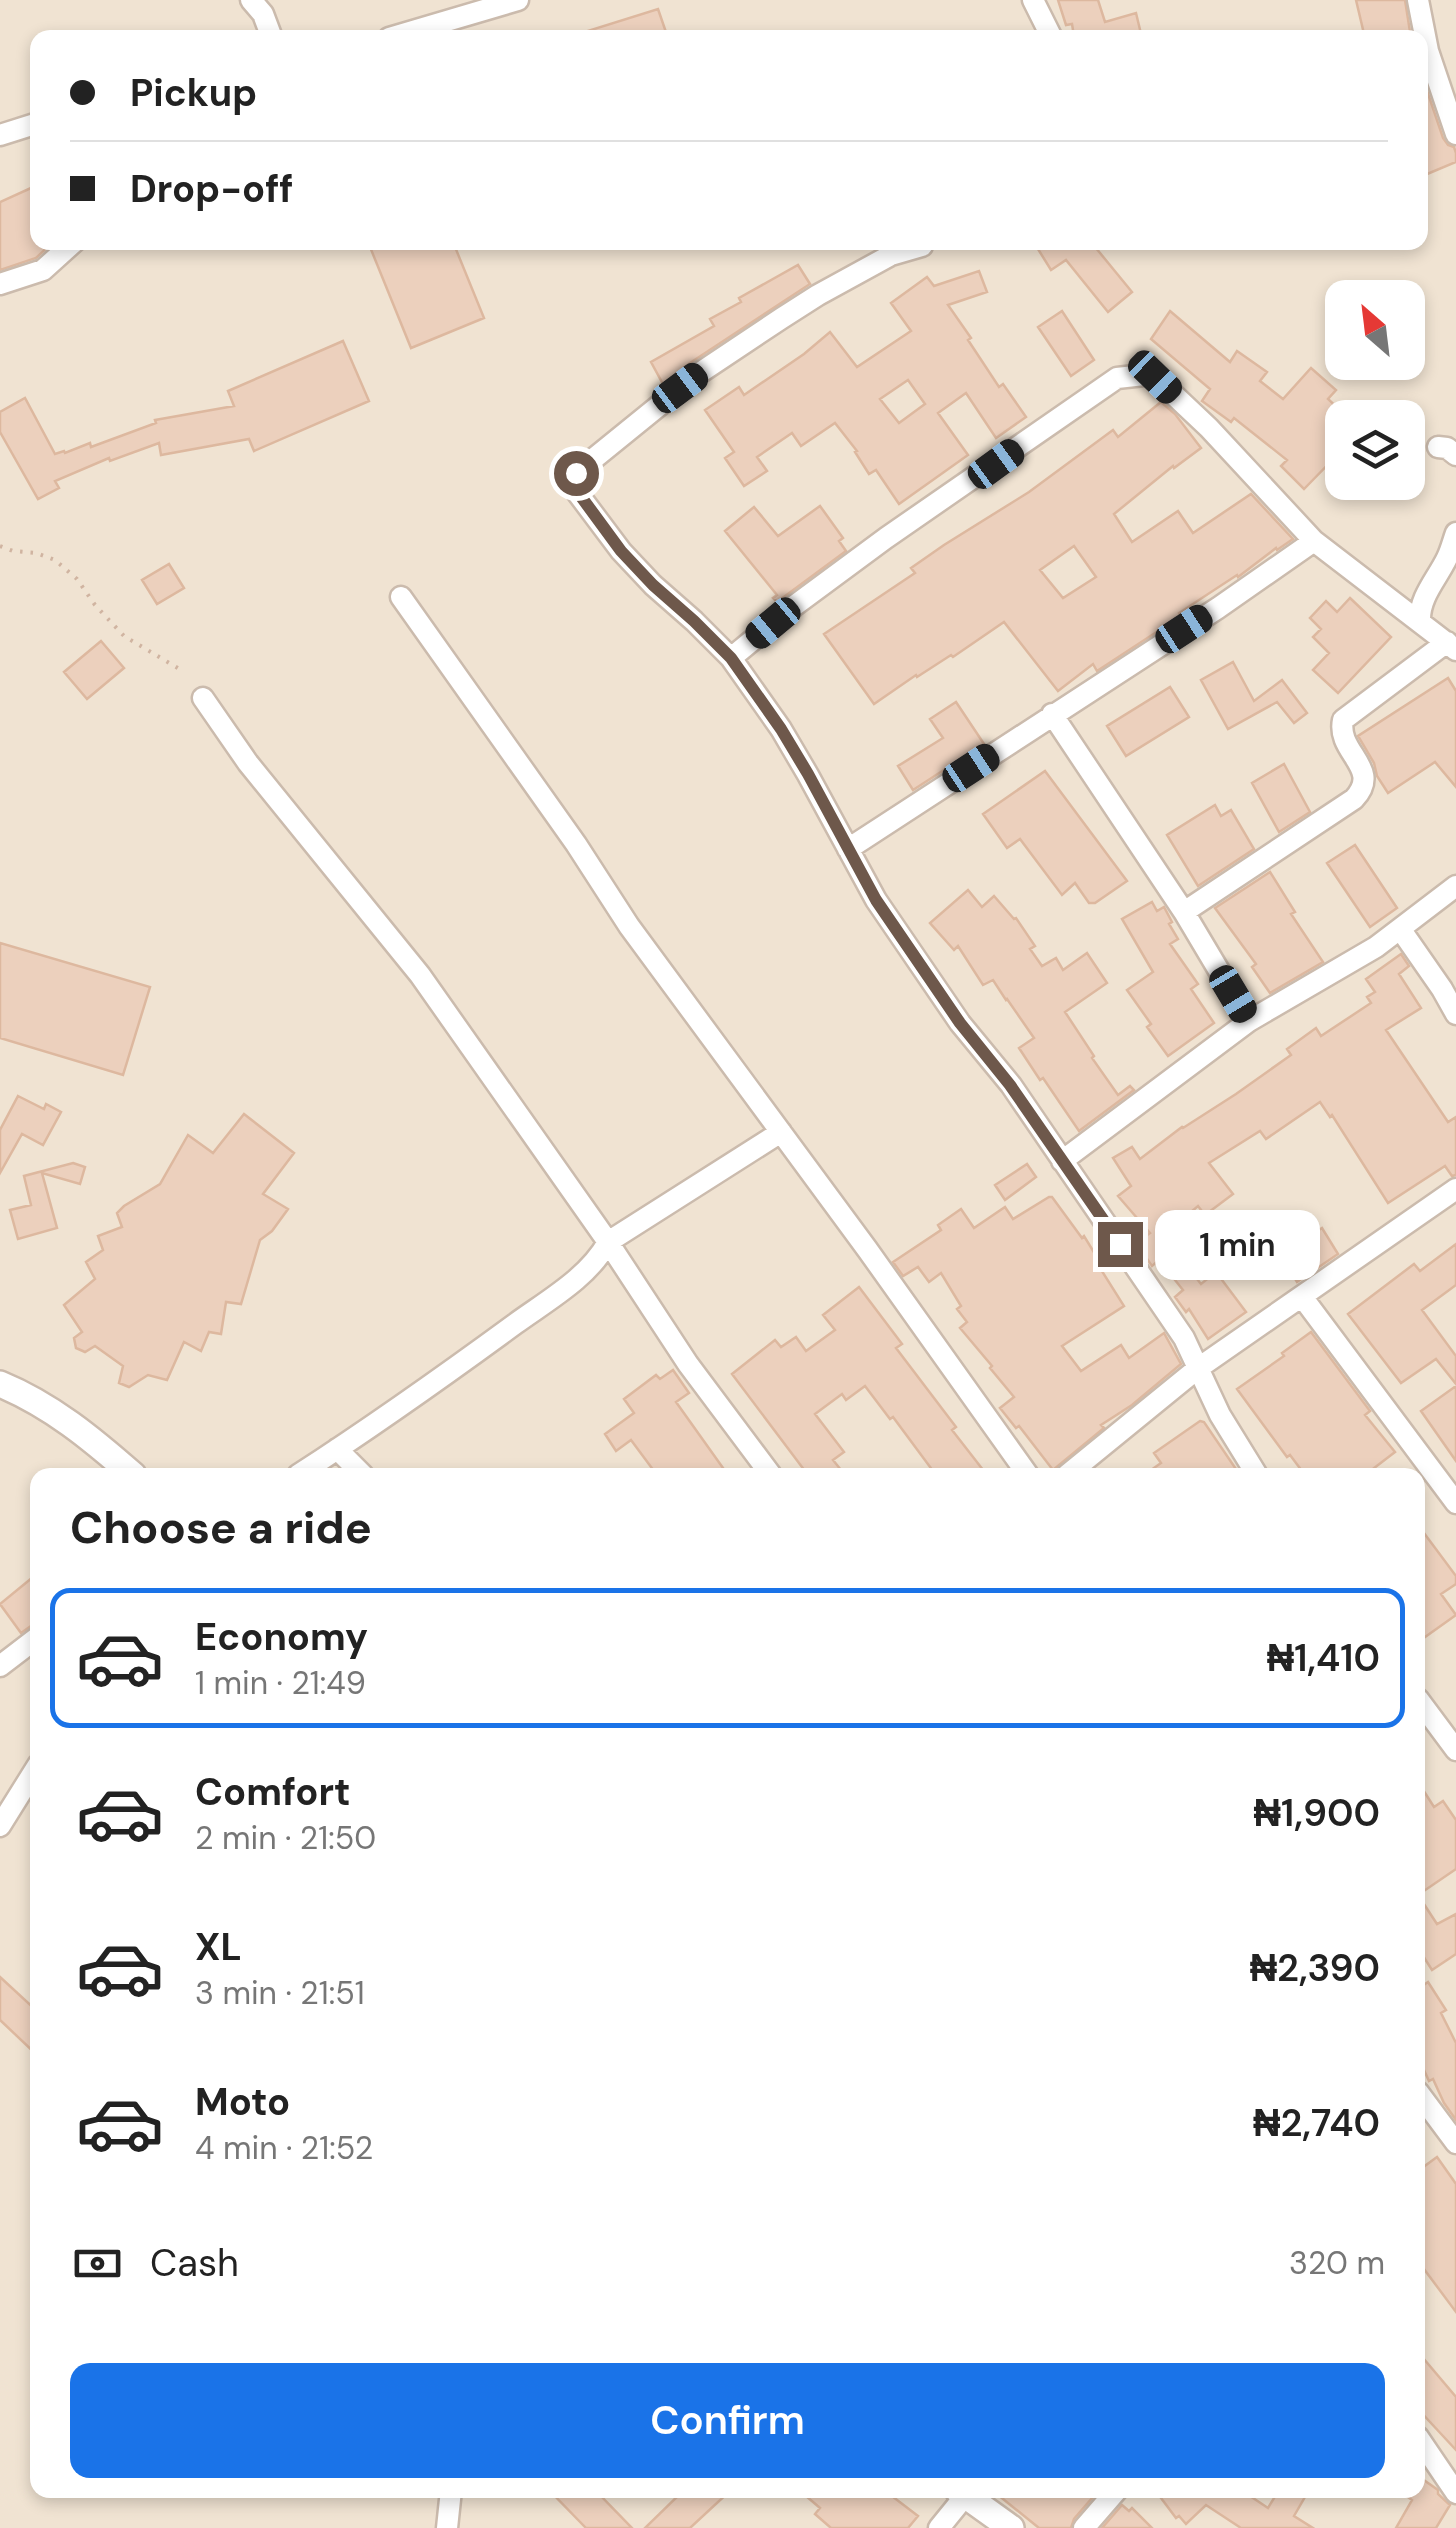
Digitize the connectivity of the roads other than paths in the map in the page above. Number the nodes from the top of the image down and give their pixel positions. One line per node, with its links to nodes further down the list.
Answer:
1 (518, 0): 6 (street)
2 (1033, 0): 7 (street)
3 (1418, 0): 8 (street)
4 (256, 5): 5 (street)
5 (268, 30)
6 (417, 30)
7 (1048, 30)
8 (1424, 30)
9 (1428, 50): 11 (street)
10 (30, 126): 12 (street)
11 (1456, 134)
12 (0, 135)
13 (65, 250): 15 (street)
14 (908, 250): 21 (street)
15 (0, 284)
16 (1456, 533): 19 (street)
17 (1314, 541): 19 (street); 21 (street); 23 (street)
18 (401, 598): 30 (street)
19 (1420, 621): 20 (street)
20 (1451, 646): 26 (street)
21 (731, 658): 24 (street)
22 (203, 698): 33 (street)
23 (1052, 714): 24 (street); 26 (street)
24 (848, 849): 31 (street)
25 (1456, 886): 27 (street)
26 (1184, 912): 29 (street)
27 (1401, 930): 28 (street); 29 (street)
28 (1456, 1014)
29 (1249, 1021): 31 (street)
30 (781, 1132): 33 (street); 42 (street)
31 (1062, 1161): 35 (street)
32 (1456, 1189): 34 (street)
33 (608, 1242): 37 (street); 41 (street)
34 (1303, 1298): 35 (street); 45 (street)
35 (1197, 1369): 43 (street); 44 (street)
36 (0, 1384): 38 (street)
37 (338, 1449): 39 (street); 40 (street)
38 (126, 1468)
39 (309, 1468)
40 (356, 1468)
41 (766, 1468)
42 (1023, 1468)
43 (1076, 1468)
44 (1253, 1468)
45 (1456, 1502)
46 (30, 1644): 47 (street)
47 (0, 1666)
48 (1425, 1708): 49 (street)
49 (1456, 1750)
50 (30, 1777): 51 (street)
51 (0, 1826)
52 (1425, 2101): 53 (street)
53 (1456, 2143)
54 (1425, 2448): 55 (street)
55 (1456, 2493)
56 (450, 2498): 60 (street)
57 (958, 2498): 61 (street)
58 (968, 2498): 62 (street)
59 (1110, 2498): 63 (street)
60 (447, 2528)
61 (940, 2528)
62 (1011, 2528)
63 (1084, 2528)

